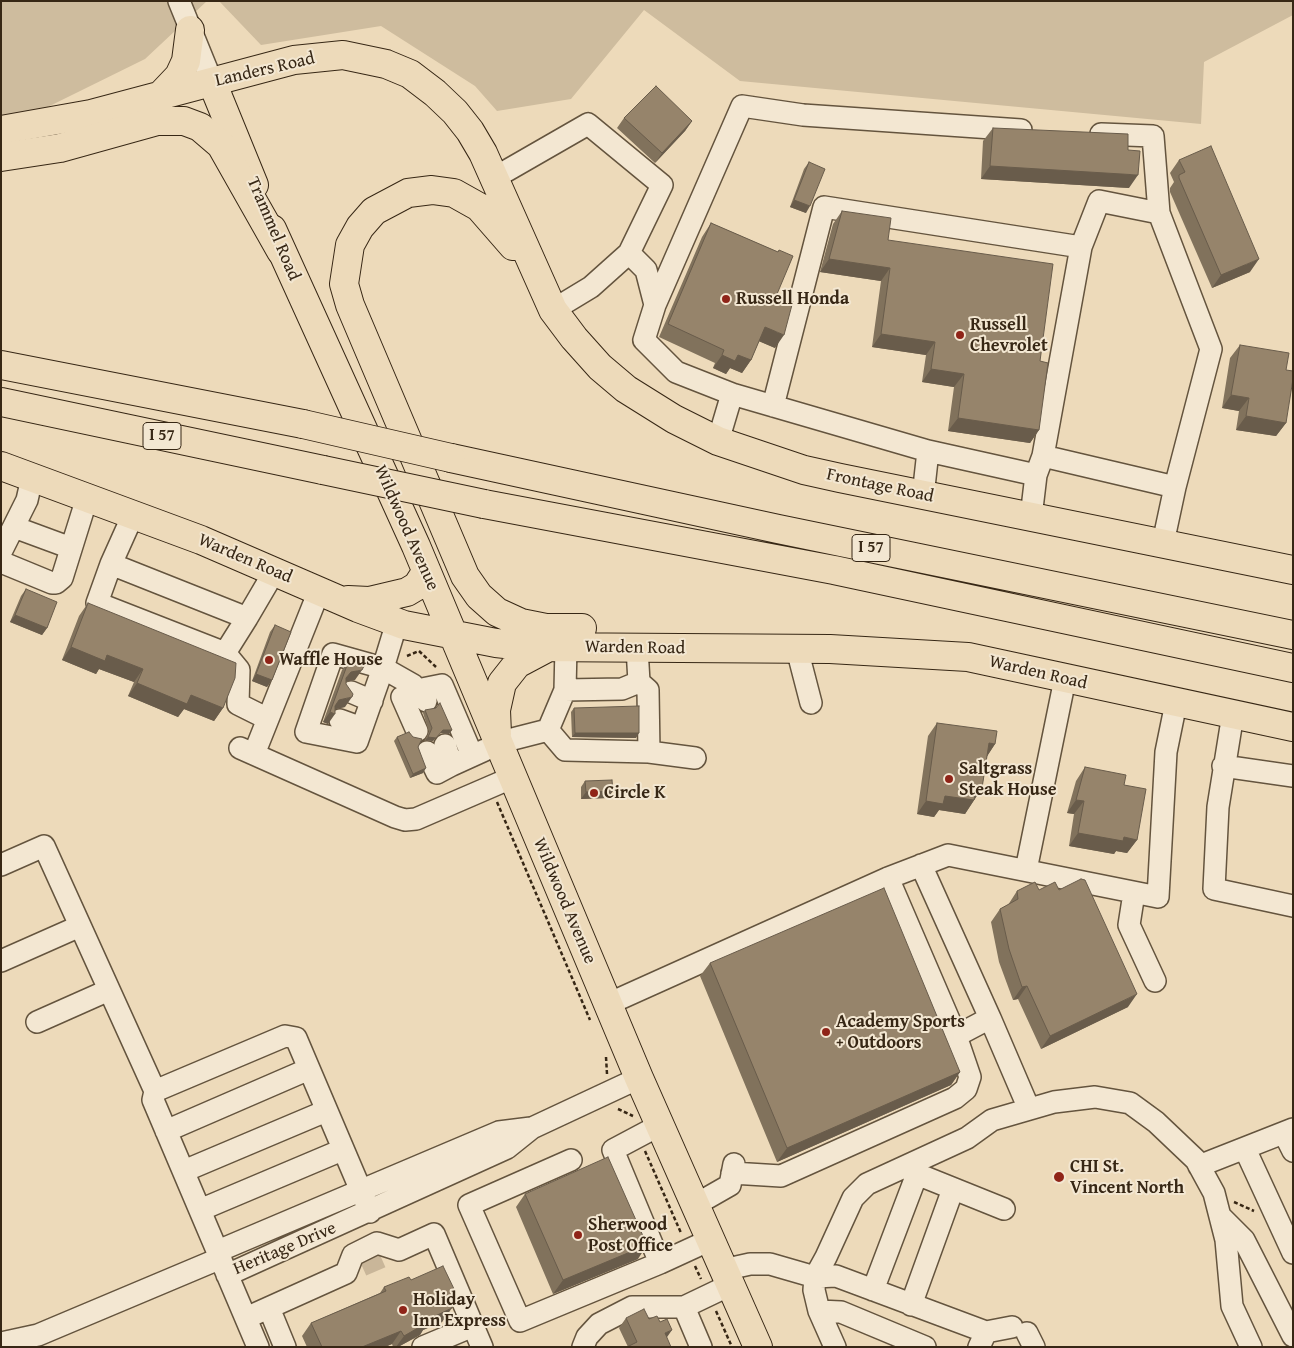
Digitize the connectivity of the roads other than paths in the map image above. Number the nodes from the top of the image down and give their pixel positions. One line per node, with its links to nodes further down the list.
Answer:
1 (179, 1): 2 (street, Trammel Road)
2 (190, 30): 3 (street, Trammel Road); 4 (main road)
3 (212, 82): 4 (main road, Landers Road); 9 (main road, Landers Road); 12 (main road, Trammel Road)
4 (161, 96): 5 (main road, Landers Road)
5 (1, 130)
6 (1038, 131): 15 (street)
7 (1076, 133): 10 (street)
8 (1, 157): 12 (main road)
9 (494, 178): 13 (street); 14 (main road, Landers Road)
10 (1159, 213): 11 (street); 29 (street)
11 (1081, 247): 22 (street); 27 (street)
12 (281, 251): 25 (main road, Trammel Road)
13 (629, 253): 15 (street); 16 (street)
14 (536, 275): 16 (main road, Frontage Road); 50 (main road)
15 (655, 305): 20 (street)
16 (553, 310): 23 (main road, Frontage Road)
17 (1, 348): 19 (main road)
18 (1, 365): 19 (main road, I 57)
19 (88, 381): 47 (main road, I 57, bridge)
20 (732, 394): 22 (street); 23 (street)
21 (1, 402): 53 (main road, I 57, bridge)
22 (773, 406): 24 (street)
23 (718, 441): 30 (main road, Frontage Road)
24 (928, 451): 27 (street); 30 (street)
25 (374, 454): 42 (main road, Wildwood Avenue)
26 (1, 466): 28 (main road, Warden Road)
27 (1040, 466): 29 (street); 33 (street)
28 (32, 478): 31 (main road, Warden Road); 34 (street)
29 (1175, 487): 35 (street)
30 (923, 496): 33 (main road, Frontage Road)
31 (88, 498): 32 (main road, Warden Road); 36 (street)
32 (133, 515): 39 (street); 41 (main road, Warden Road)
33 (1031, 517): 35 (main road, Frontage Road)
34 (14, 526): 36 (street); 37 (street)
35 (1163, 543): 40 (main road, Frontage Road)
36 (71, 548): 38 (street)
37 (1, 552)
38 (1, 562)
39 (111, 564): 44 (street); 51 (street)
40 (1293, 570)
41 (274, 572): 43 (main road, Warden Road); 44 (street)
42 (426, 572): 43 (main road); 46 (main road, Wildwood Avenue)
43 (329, 595): 45 (main road, Warden Road); 64 (street)
44 (247, 618): 51 (street)
45 (397, 622): 46 (main road, Warden Road); 52 (street)
46 (452, 634): 48 (main road, Warden Road); 56 (main road, Wildwood Avenue)
47 (1293, 635)
48 (558, 647): 49 (main road, Warden Road); 57 (street); 68 (main road)
49 (637, 648): 50 (main road, Warden Road); 55 (street)
50 (797, 649): 54 (main road, Warden Road); 61 (street)
51 (225, 653): 64 (street)
52 (383, 668): 58 (street); 59 (street); 63 (street)
53 (1293, 668)
54 (1064, 679): 60 (main road, Warden Road); 78 (street)
55 (639, 682): 57 (street); 70 (street)
56 (453, 683): 58 (street); 68 (main road, Wildwood Avenue); 71 (street)
57 (565, 690): 66 (street)
58 (422, 695): 67 (street)
59 (331, 701): 63 (street); 63 (street); 63 (street)
60 (1176, 702): 62 (main road, Warden Road); 80 (street)
61 (811, 703)
62 (1233, 714): 65 (main road, Warden Road); 73 (street)
63 (366, 715)
64 (268, 719): 75 (street)
65 (1293, 727)
66 (548, 730): 68 (street); 70 (street)
67 (417, 731)
68 (497, 744): 71 (street); 75 (main road, Wildwood Avenue)
69 (436, 748): 71 (street)
70 (650, 752): 72 (street)
71 (472, 755)
72 (695, 758)
73 (1224, 766): 74 (street); 81 (street)
74 (1293, 776)
75 (501, 782): 86 (main road, Wildwood Avenue)
76 (1, 865): 82 (street)
77 (921, 865): 78 (street); 79 (street); 87 (street)
78 (1026, 870): 80 (street)
79 (888, 878): 86 (street); 89 (street)
80 (1134, 893): 84 (street)
81 (1293, 906)
82 (80, 926): 83 (street); 85 (street)
83 (1, 961)
84 (1155, 981)
85 (109, 990): 88 (street); 92 (street)
86 (599, 1013): 91 (main road, Wildwood Avenue)
87 (990, 1018): 89 (street); 93 (street)
88 (37, 1022)
89 (956, 1036): 107 (street)
90 (309, 1069): 92 (street); 94 (street); 96 (street)
91 (639, 1078): 95 (street, Heritage Drive); 97 (main road, Wildwood Avenue)
92 (155, 1091): 96 (street)
93 (1029, 1109): 102 (street); 103 (street)
94 (326, 1111): 100 (street); 104 (street)
95 (532, 1128): 106 (street, Heritage Drive); 110 (street, Heritage Drive)
96 (166, 1131): 104 (street)
97 (650, 1131): 107 (main road, Wildwood Avenue); 115 (street)
98 (1290, 1138): 99 (street)
99 (1245, 1149): 102 (street); 113 (street)
100 (342, 1150): 106 (street); 109 (street)
101 (571, 1160): 115 (street)
102 (1199, 1166): 111 (street)
103 (910, 1170): 105 (street); 116 (street); 118 (street)
104 (184, 1171): 109 (street)
105 (954, 1189): 108 (street); 119 (street)
106 (361, 1192): 110 (street); 114 (street, Heritage Drive)
107 (695, 1205): 112 (main road, Wildwood Avenue)
108 (1004, 1208)
109 (200, 1210): 114 (street)
110 (370, 1212): 114 (street, Heritage Drive)
111 (1220, 1216): 126 (street); 140 (street)
112 (699, 1246): 115 (street); 117 (main road, Wildwood Avenue)
113 (1293, 1253)
114 (222, 1261): 123 (street); 128 (street)
115 (660, 1263)
116 (815, 1277): 117 (street); 118 (street); 122 (street)
117 (720, 1284): 120 (street); 137 (main road, Wildwood Avenue)
118 (873, 1290): 119 (street)
119 (911, 1305): 129 (street)
120 (684, 1307): 135 (street); 136 (street)
121 (269, 1308): 123 (street); 124 (street); 132 (street)
122 (819, 1311): 127 (street); 138 (street)
123 (246, 1318): 131 (street)
124 (473, 1326): 133 (street); 134 (street)
125 (1024, 1335): 129 (street)
126 (1293, 1336)
127 (880, 1337): 139 (street)
128 (56, 1338): 130 (street)
129 (983, 1340)
130 (2, 1345)
131 (258, 1347)
132 (286, 1347)
133 (423, 1347)
134 (482, 1347)
135 (583, 1347)
136 (701, 1347)
137 (758, 1347)
138 (835, 1347)
139 (924, 1347)
140 (1251, 1347)

